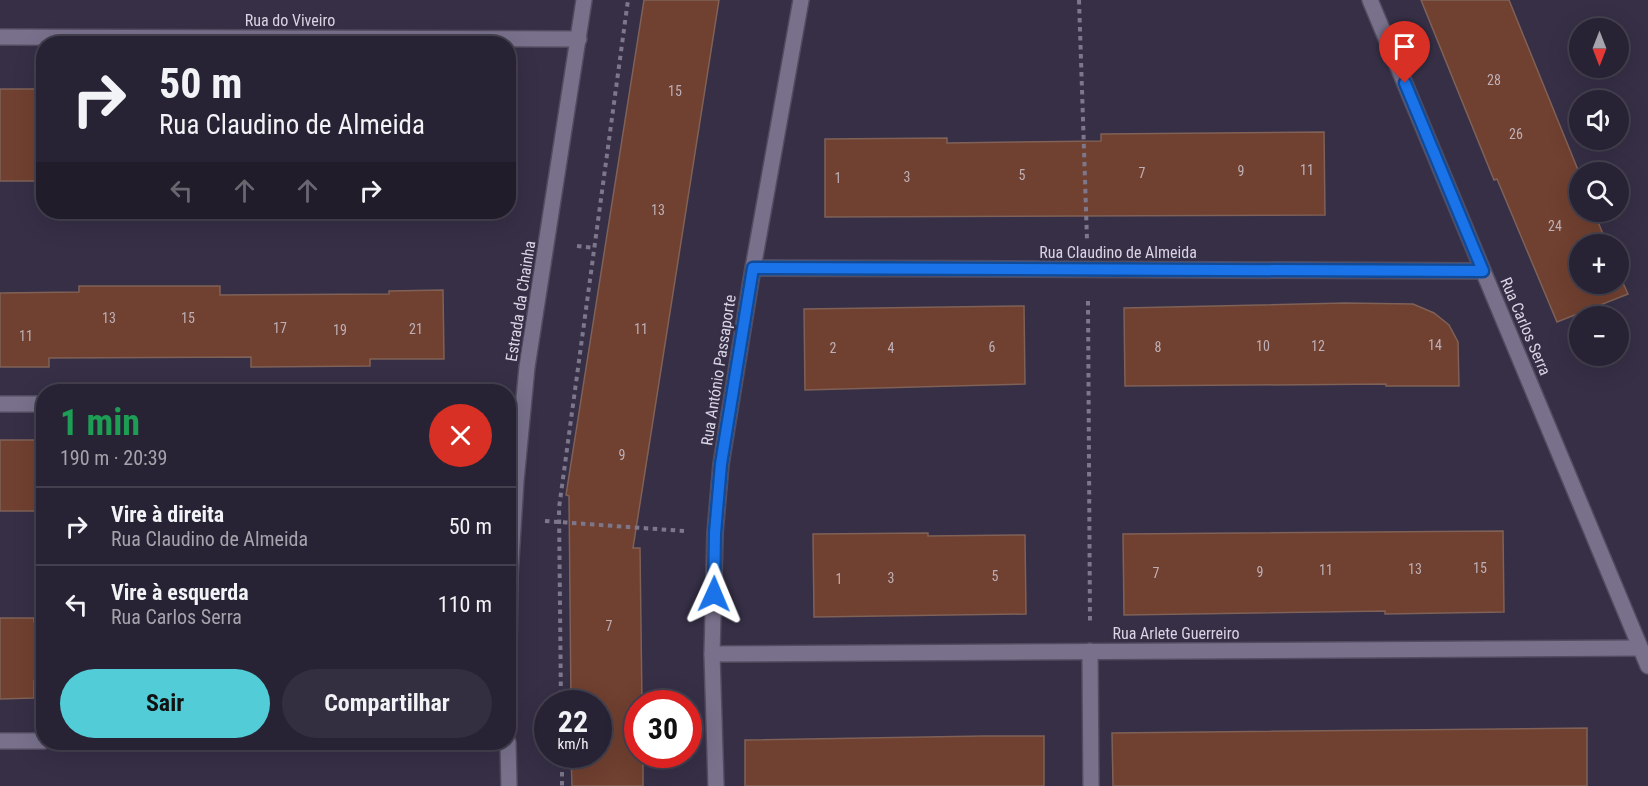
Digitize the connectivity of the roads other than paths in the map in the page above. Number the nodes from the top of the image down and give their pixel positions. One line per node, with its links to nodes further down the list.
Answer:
1 (584, 0): 7 (street, Estrada da Chainha)
2 (801, 0): 8 (street, Rua António Passaporte)
3 (1371, 0): 9 (street, Rua Carlos Serra)
4 (0, 37): 5 (street, Rua do Viveiro)
5 (36, 37)
6 (516, 39): 7 (street, Rua do Viveiro)
7 (579, 39): 12 (street, Estrada da Chainha)
8 (753, 268): 9 (street, Rua Claudino de Almeida); 15 (street, Rua António Passaporte)
9 (1483, 271): 13 (street, Rua Carlos Serra)
10 (0, 404): 11 (street)
11 (36, 404)
12 (516, 495)
13 (1640, 648): 14 (street, Rua Arlete Guerreiro); 16 (street, Rua Carlos Serra)
14 (1090, 651): 15 (street, Rua Arlete Guerreiro); 22 (street)
15 (712, 654): 21 (street, Rua António Passaporte)
16 (1648, 666)
17 (0, 741): 18 (street)
18 (36, 741)
19 (508, 750): 20 (street)
20 (509, 786)
21 (716, 786)
22 (1091, 786)

